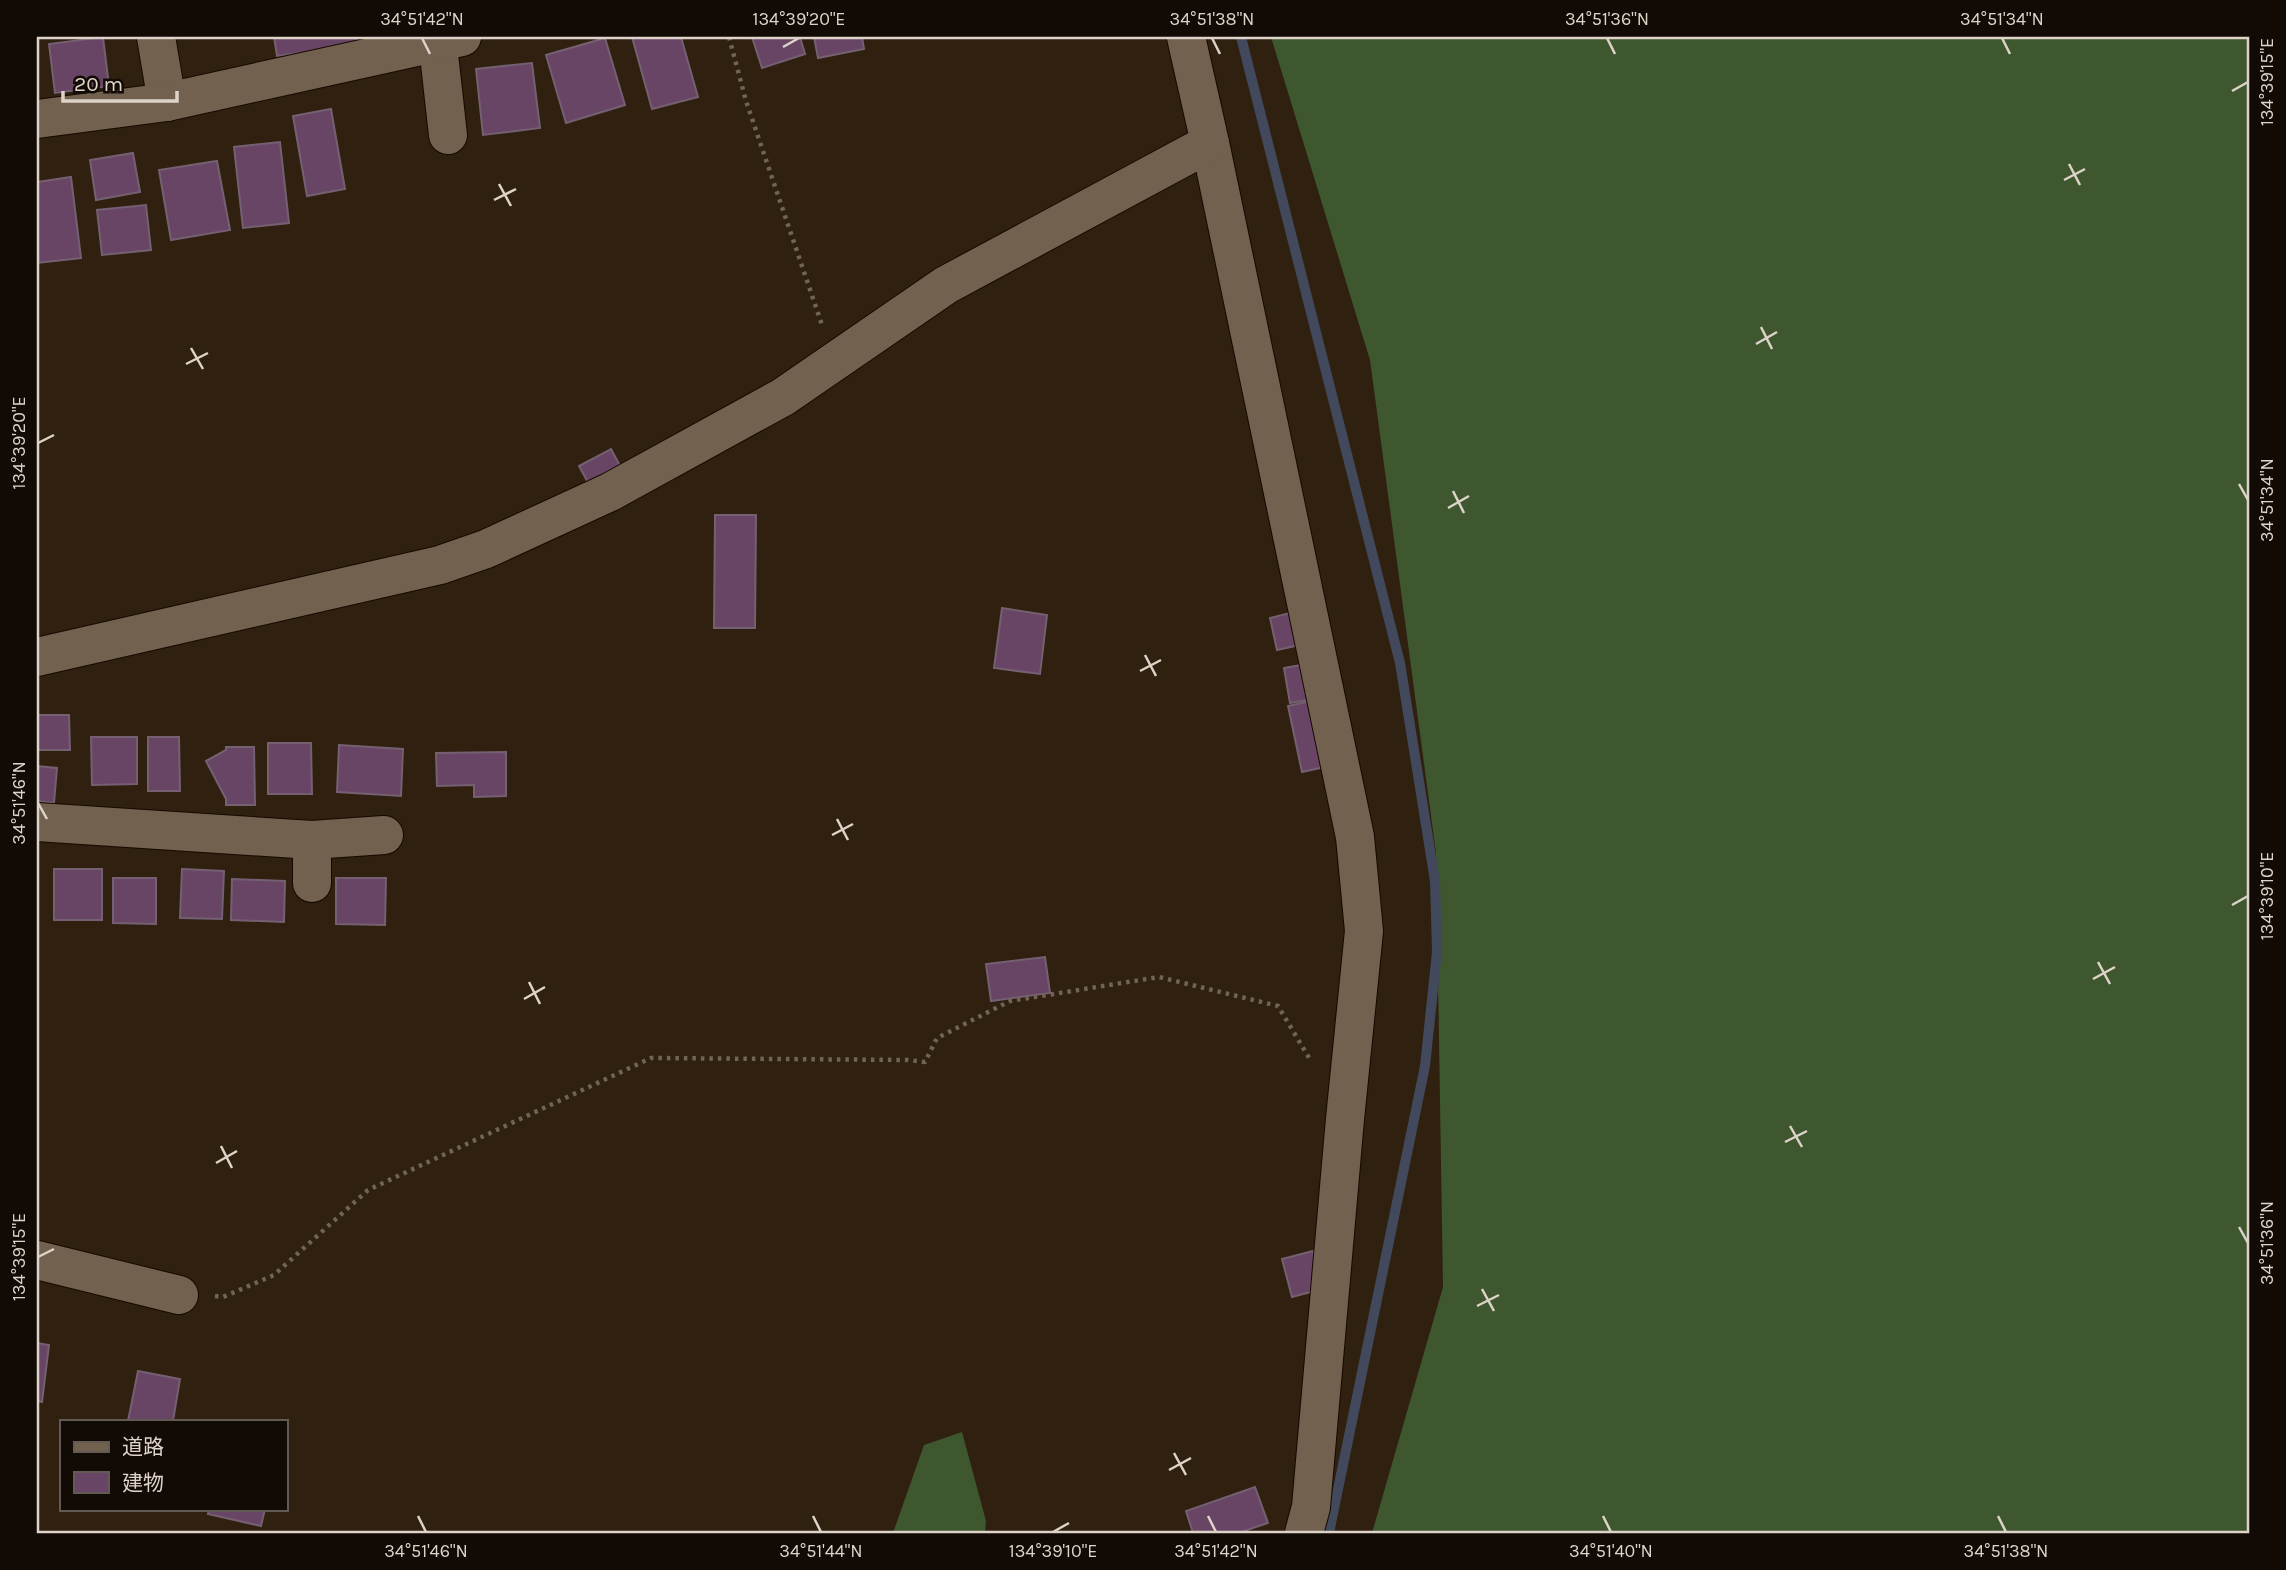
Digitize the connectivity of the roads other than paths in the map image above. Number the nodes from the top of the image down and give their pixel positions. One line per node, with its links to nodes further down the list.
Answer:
1 (156, 37): 4 (street)
2 (1186, 37): 7 (street)
3 (446, 39): 4 (street); 6 (street)
4 (167, 102): 5 (street)
5 (37, 119)
6 (448, 135)
7 (1210, 142): 8 (street); 15 (street)
8 (37, 657)
9 (37, 822): 11 (street)
10 (384, 835): 11 (street)
11 (312, 840): 12 (street)
12 (312, 883)
13 (37, 1260): 14 (street)
14 (179, 1295)
15 (1304, 1533)

